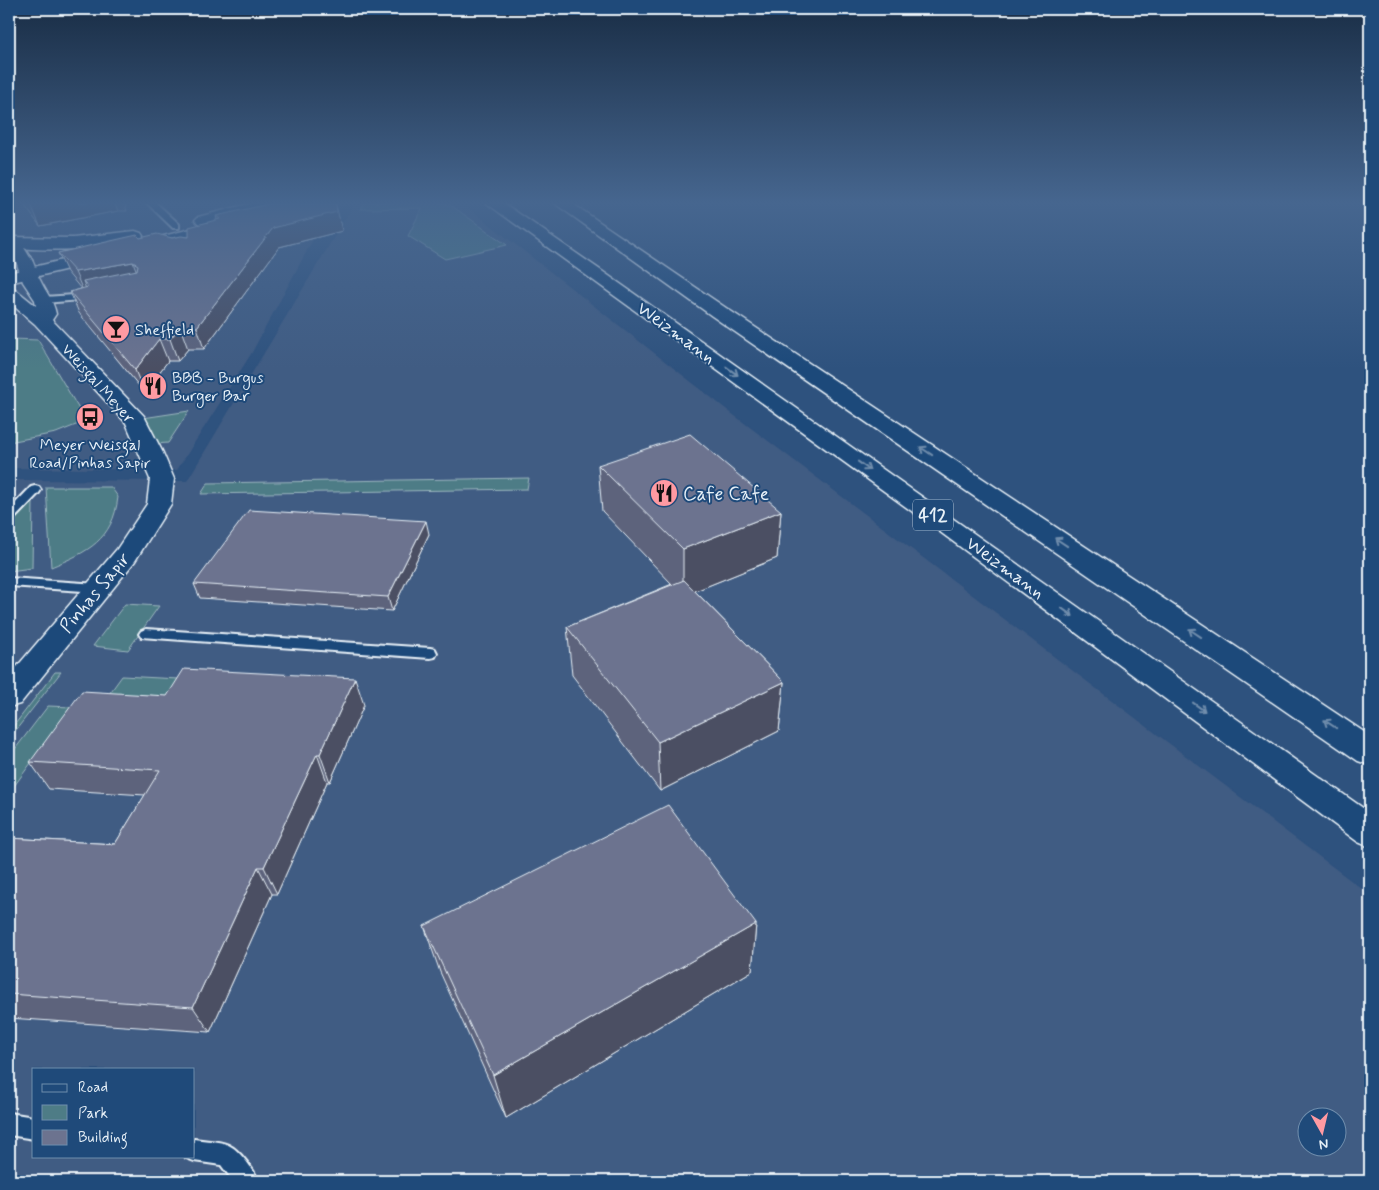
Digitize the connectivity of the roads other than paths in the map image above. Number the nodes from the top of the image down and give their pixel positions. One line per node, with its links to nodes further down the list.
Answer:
1 (53, 258): 5 (main road)
2 (70, 258): 5 (main road)
3 (571, 258): 18 (main road, Weizmann / 412, one-way to 18)
4 (640, 258): 17 (main road, Weizmann / 412, one-way to 4)
5 (20, 266): 6 (main road); 8 (main road, Weisgal Meyer)
6 (9, 278)
7 (9, 293): 8 (main road, Weisgal Meyer)
8 (49, 310): 8 (lane); 9 (main road, Weisgal Meyer)
9 (162, 479): 13 (main road, Pinhas Sapir)
10 (35, 490): 11 (lane)
11 (9, 517)
12 (9, 582): 13 (lane)
13 (98, 588): 16 (main road, Pinhas Sapir)
14 (146, 634): 15 (lane)
15 (430, 653)
16 (9, 696)
17 (1370, 752)
18 (1370, 832)
19 (9, 1124): 20 (lane)
20 (32, 1128)
21 (195, 1150): 22 (lane)
22 (247, 1181)

